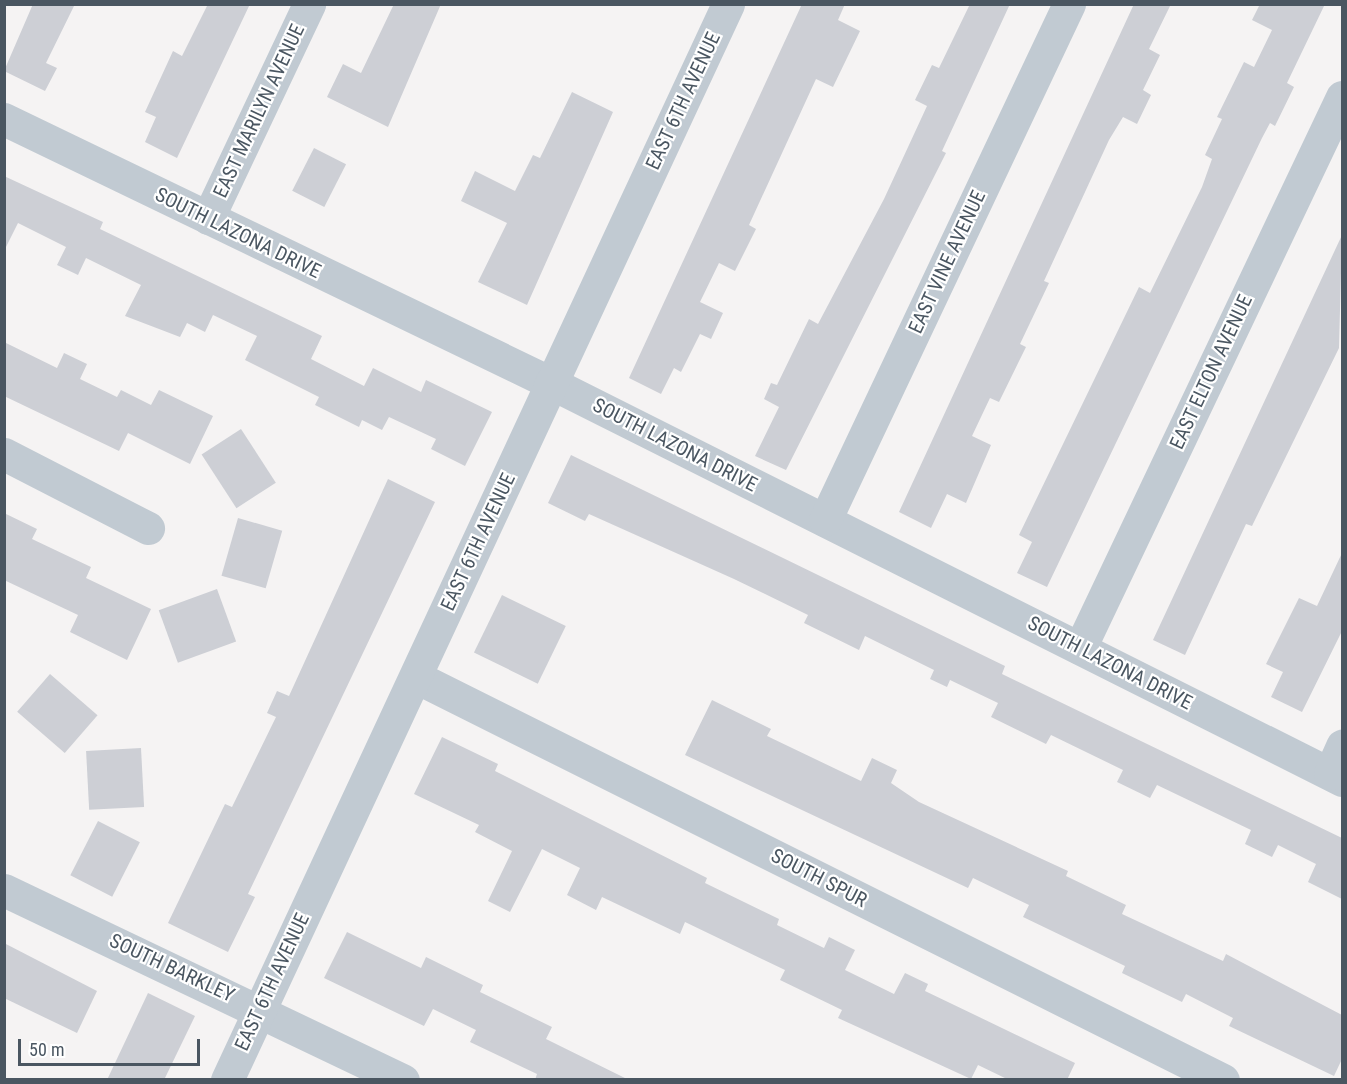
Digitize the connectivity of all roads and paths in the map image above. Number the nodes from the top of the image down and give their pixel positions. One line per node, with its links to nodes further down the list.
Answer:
1 (309, 4): 6 (street, EAST MARILYN AVENUE)
2 (728, 4): 7 (street, EAST 6TH AVENUE)
3 (1069, 4): 9 (street, EAST VINE AVENUE)
4 (1342, 97): 11 (street, EAST ELTON AVENUE)
5 (4, 118): 6 (street, SOUTH LAZONA DRIVE)
6 (208, 218): 7 (street, SOUTH LAZONA DRIVE)
7 (551, 384): 9 (street, SOUTH LAZONA DRIVE); 12 (street, EAST 6TH AVENUE)
8 (4, 454): 10 (street)
9 (825, 520): 11 (street, SOUTH LAZONA DRIVE)
10 (148, 528)
11 (1080, 648): 13 (street, SOUTH LAZONA DRIVE)
12 (416, 677): 15 (street, EAST 6TH AVENUE); 18 (street, SOUTH SPUR)
13 (1338, 766)
14 (4, 890): 15 (street, SOUTH BARKLEY)
15 (260, 1009): 16 (street, EAST 6TH AVENUE); 17 (street, SOUTH BARKLEY)
16 (227, 1080)
17 (403, 1080)
18 (1223, 1080)

